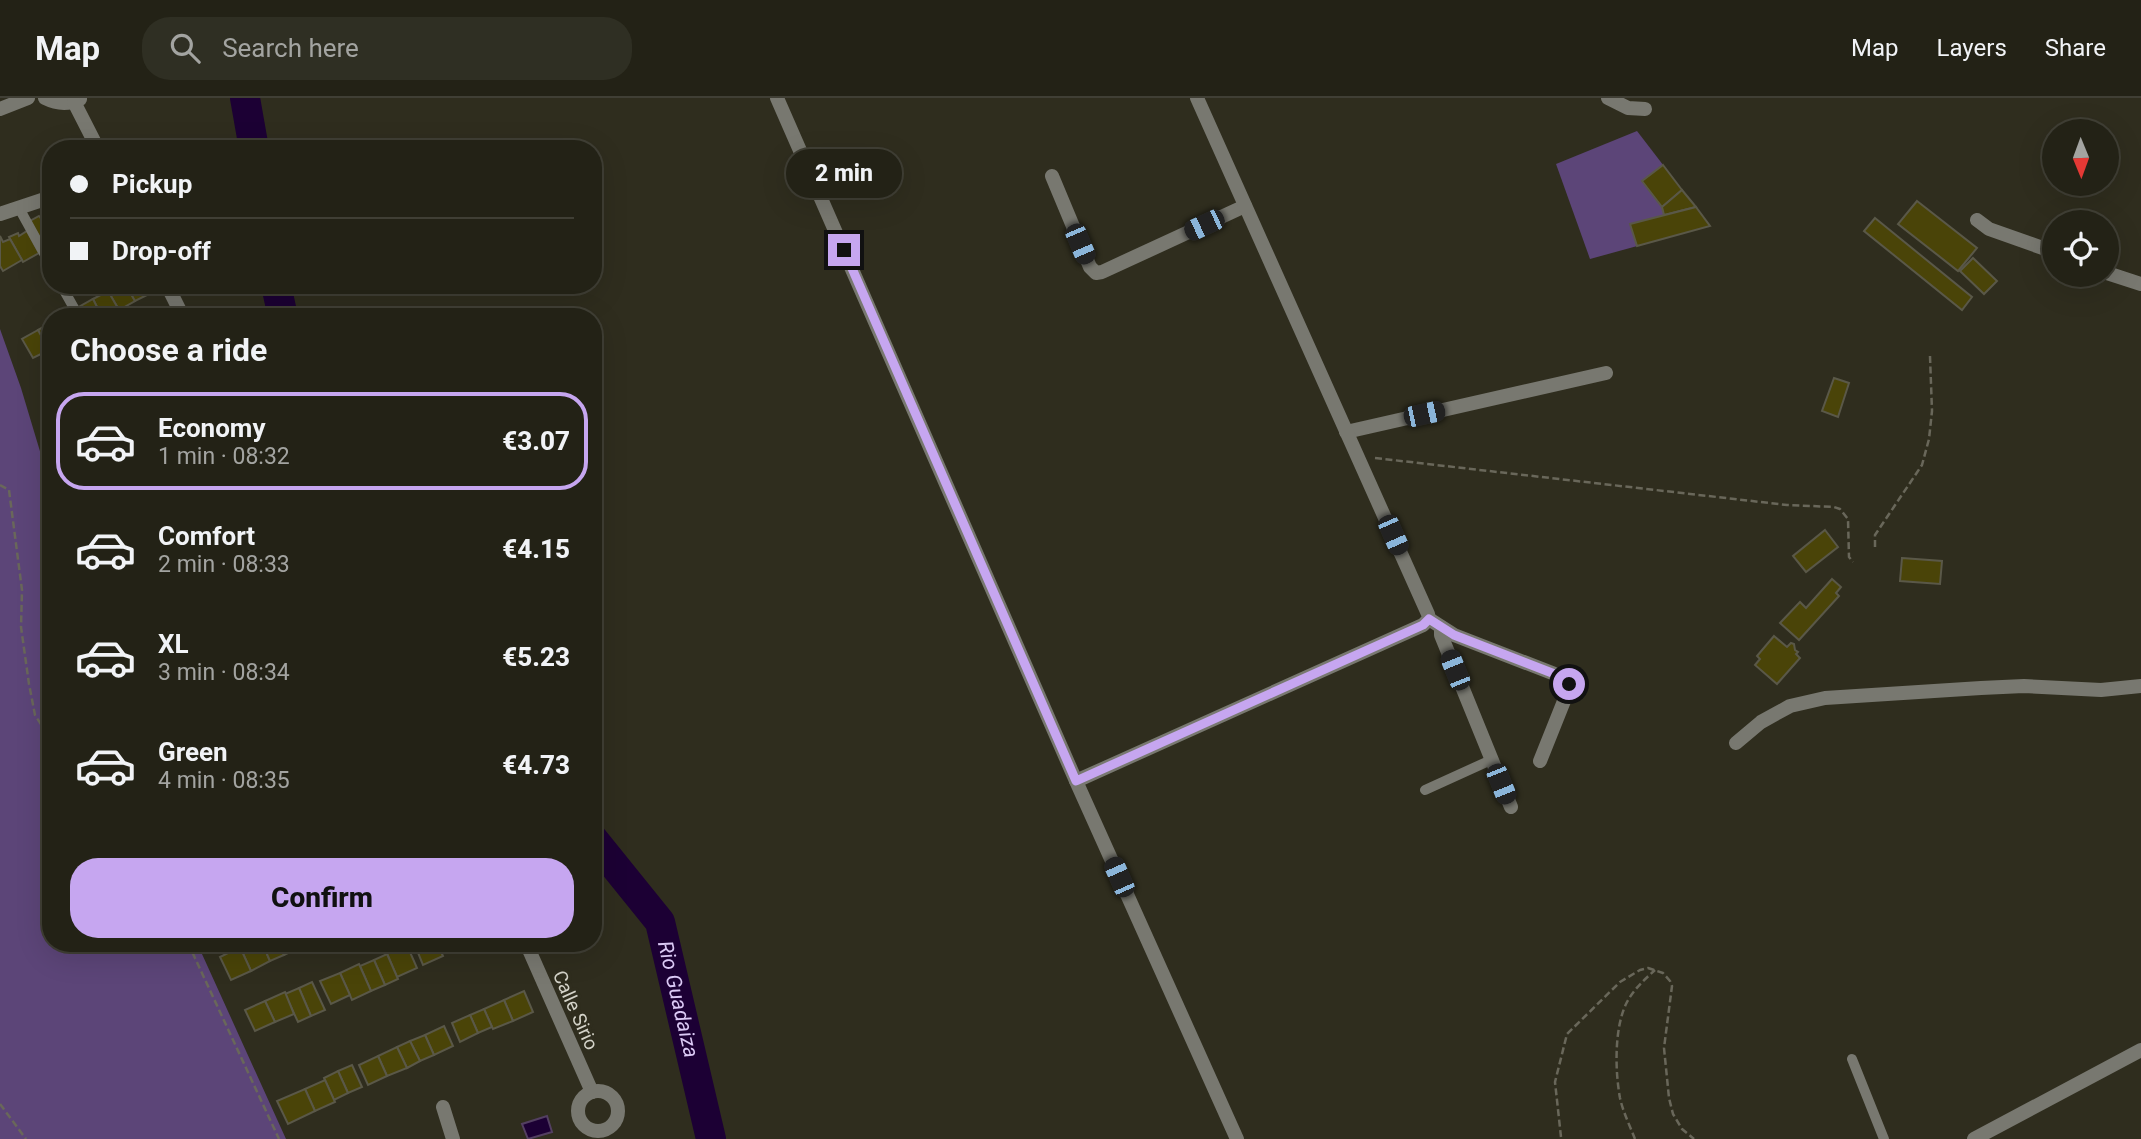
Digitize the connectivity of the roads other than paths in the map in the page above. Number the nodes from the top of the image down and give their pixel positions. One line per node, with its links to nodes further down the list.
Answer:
1 (28, 98): 7 (street)
2 (45, 98): 6 (street)
3 (777, 98): 27 (street)
4 (1197, 98): 12 (street)
5 (1608, 98): 8 (street)
6 (78, 100): 9 (street)
7 (0, 109)
8 (1645, 109)
9 (94, 140)
10 (1052, 176): 12 (street)
11 (42, 200): 13 (street)
12 (1245, 206): 21 (street)
13 (19, 208): 14 (street); 17 (lane)
14 (0, 214)
15 (1978, 220): 16 (street)
16 (2042, 248)
17 (42, 250)
18 (2119, 277): 19 (street)
19 (2141, 284)
20 (1606, 373): 21 (street)
21 (1346, 432): 22 (street)
22 (1435, 623): 25 (street); 26 (street); 27 (street)
23 (2141, 686): 24 (street)
24 (1736, 743)
25 (1492, 760): 28 (lane); 29 (street)
26 (1540, 761)
27 (1076, 781): 37 (street)
28 (1424, 790)
29 (1511, 807)
30 (530, 952): 33 (street, Calle Sirio)
31 (2141, 1050): 39 (street)
32 (1852, 1059): 38 (lane)
33 (592, 1092): 35 (street); 35 (street)
34 (443, 1107): 36 (street)
35 (603, 1135)
36 (453, 1139)
37 (1237, 1139)
38 (1884, 1139)
39 (1974, 1139)

